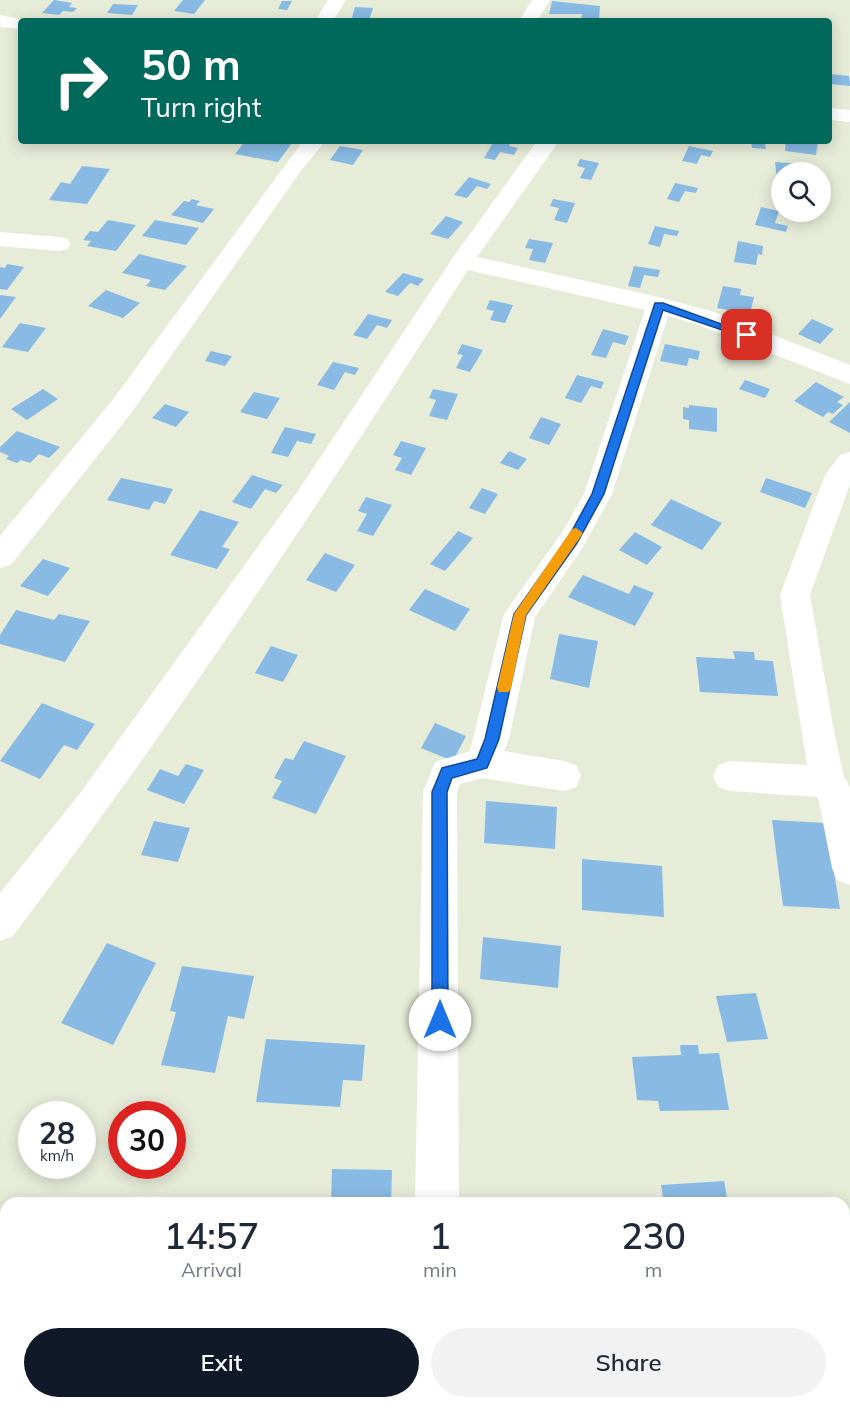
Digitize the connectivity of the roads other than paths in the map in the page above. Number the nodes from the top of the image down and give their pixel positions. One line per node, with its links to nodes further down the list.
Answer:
1 (337, 0): 3 (street)
2 (541, 0): 4 (street)
3 (326, 18)
4 (530, 18)
5 (0, 21): 6 (street)
6 (18, 23)
7 (832, 114): 8 (street)
8 (850, 116)
9 (312, 144): 17 (street)
10 (546, 144): 13 (street)
11 (0, 239): 12 (street)
12 (59, 244)
13 (462, 261): 14 (street); 23 (street)
14 (659, 305): 15 (street); 18 (street)
15 (850, 375)
16 (850, 462): 21 (street)
17 (0, 557)
18 (482, 764): 19 (street); 24 (street)
19 (564, 776)
20 (730, 776): 21 (street)
21 (828, 782): 22 (street)
22 (850, 868)
23 (0, 923)
24 (436, 1197)

